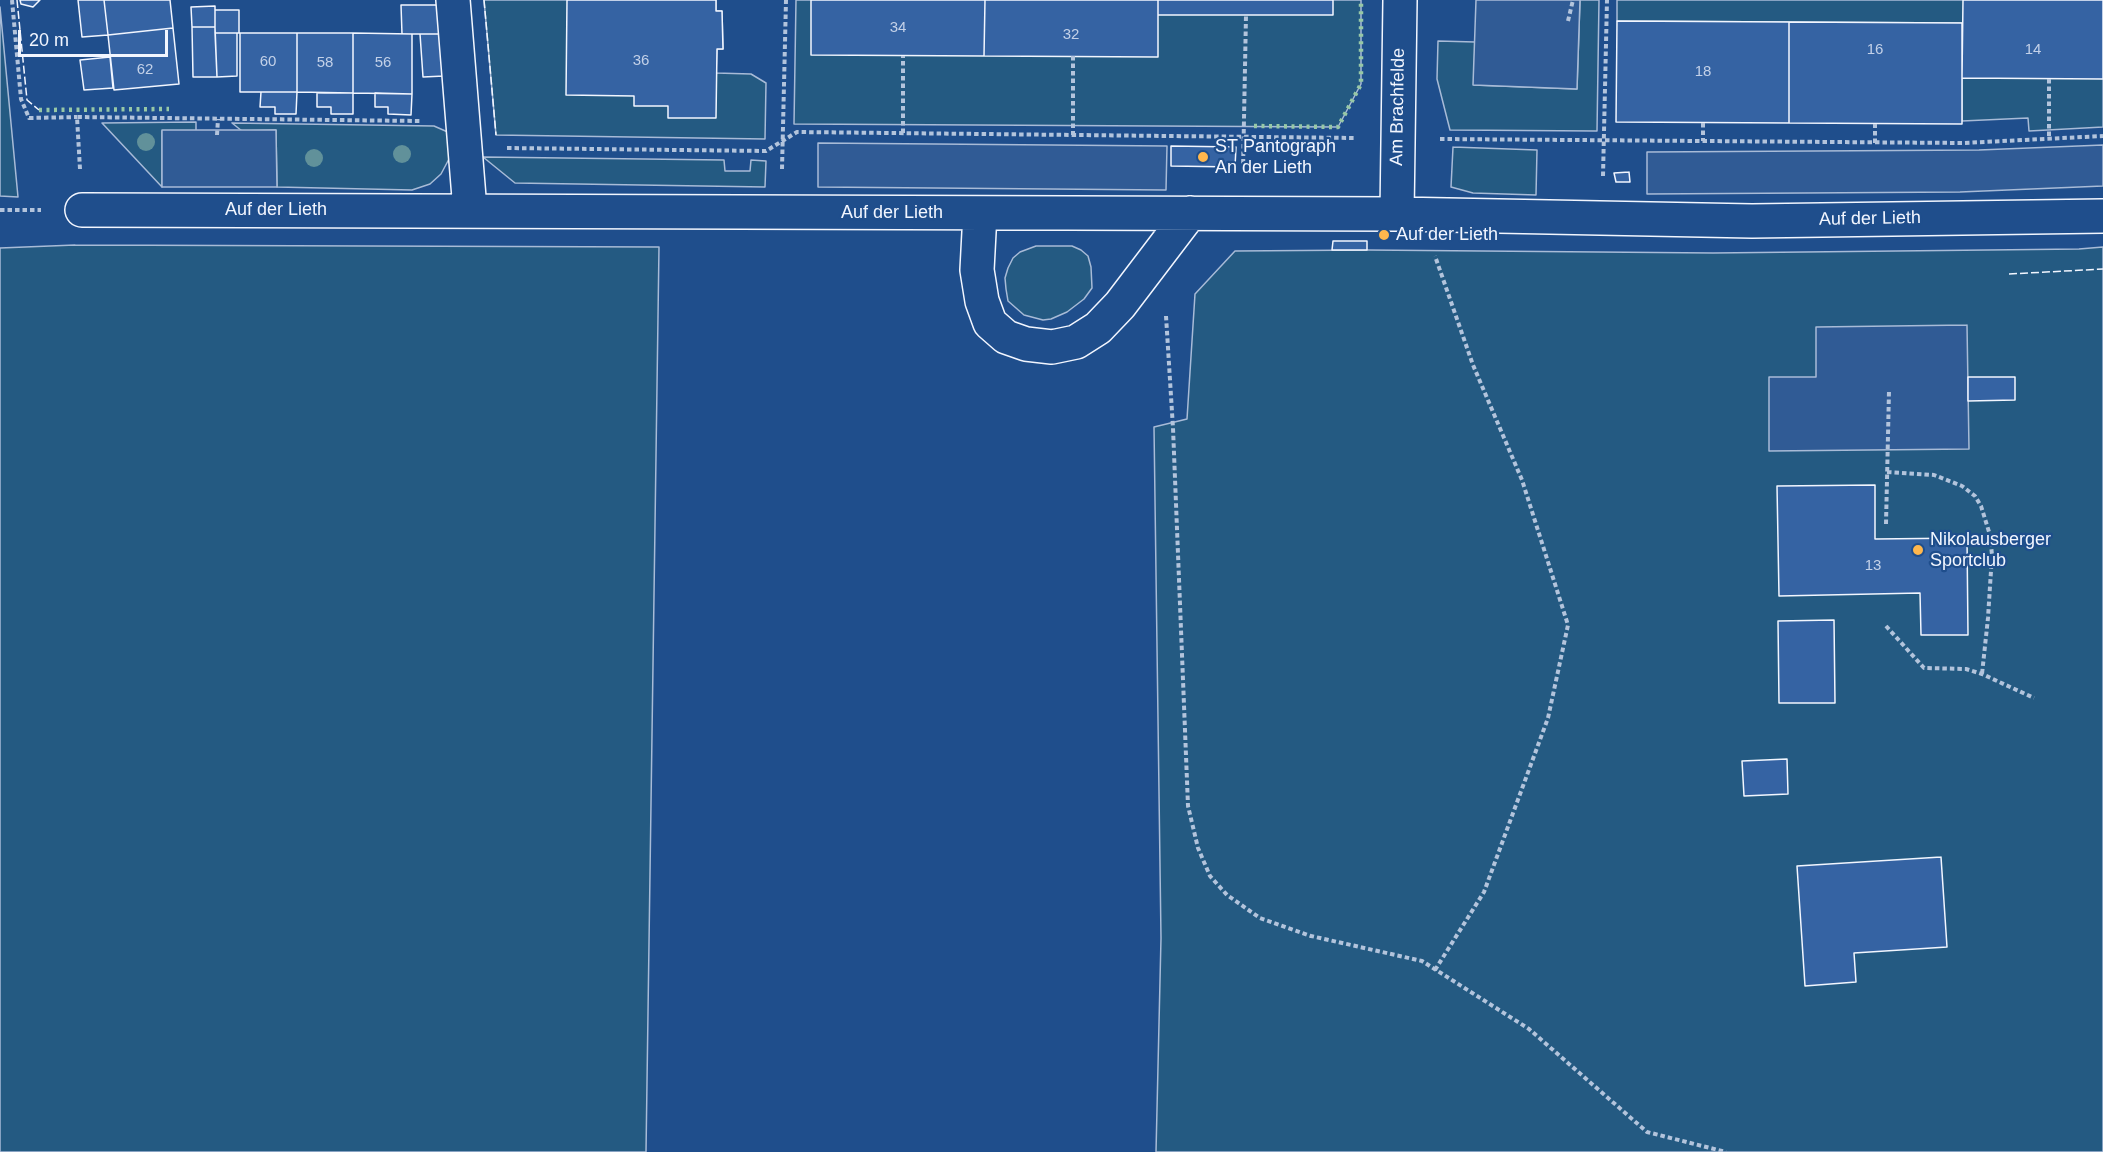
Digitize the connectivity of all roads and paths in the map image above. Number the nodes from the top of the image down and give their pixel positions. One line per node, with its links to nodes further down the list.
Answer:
1 (12, 0): 12 (path)
2 (453, 0): 16 (street)
3 (786, 0): 21 (path)
4 (1400, 0): 30 (street, Am Brachfelde)
5 (1573, 0): 8 (path)
6 (1607, 0): 32 (path)
7 (1246, 15): 29 (path)
8 (1568, 21)
9 (903, 56): 17 (path)
10 (1073, 56): 19 (path)
11 (2049, 79): 20 (path)
12 (77, 117): 13 (path); 24 (path)
13 (218, 119): 16 (path); 18 (path)
14 (1703, 123): 22 (path)
15 (1875, 124): 23 (path)
16 (464, 133): 21 (path); 25 (street)
17 (903, 133)
18 (217, 135)
19 (1073, 135)
20 (2049, 139)
21 (782, 141): 26 (path)
22 (1703, 141)
23 (1875, 143)
24 (82, 210): 25 (street, Auf der Lieth)
25 (470, 210): 26 (street, Auf der Lieth)
26 (781, 212): 27 (street, Auf der Lieth)
27 (980, 213): 28 (street, Auf der Lieth); 28 (street)
28 (1190, 213): 29 (street, Auf der Lieth)
29 (1242, 214): 30 (street, Auf der Lieth)
30 (1409, 214): 32 (street, Auf der Lieth); 40 (path)
31 (2103, 216): 32 (street, Auf der Lieth)
32 (1602, 219)
33 (1166, 315): 40 (path)
34 (1889, 391): 35 (path)
35 (1887, 472): 36 (path); 38 (path)
36 (1886, 524)
37 (1886, 626): 38 (path)
38 (1982, 674): 39 (path)
39 (2034, 698)
40 (1435, 970): 41 (path)
41 (1726, 1152)

